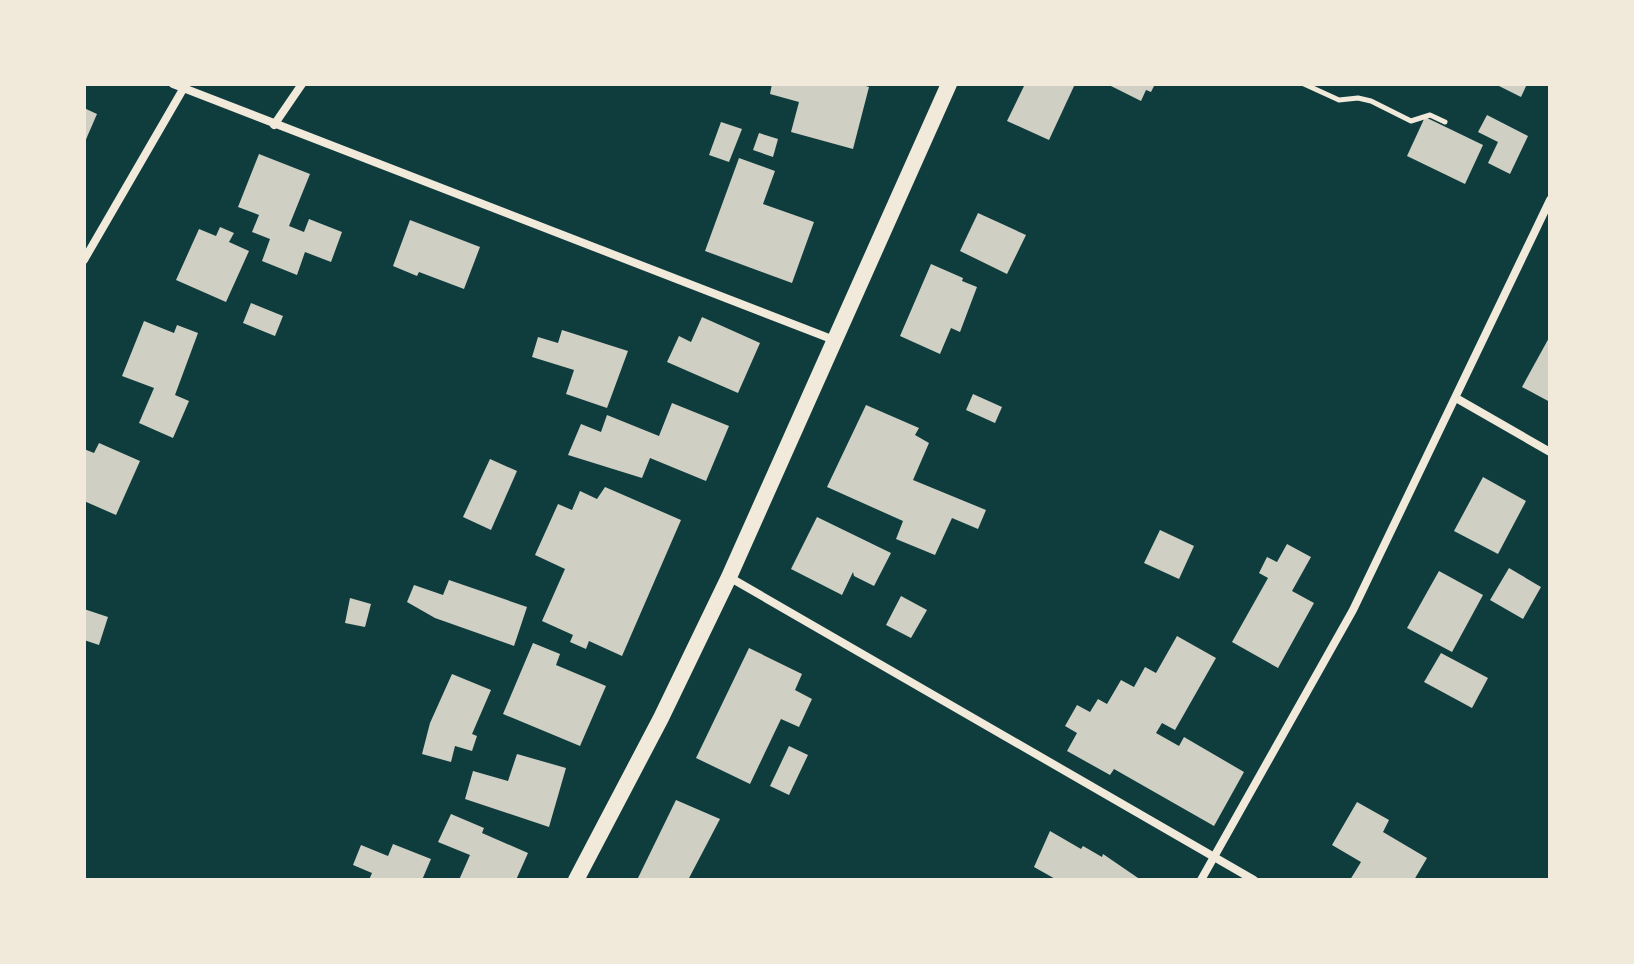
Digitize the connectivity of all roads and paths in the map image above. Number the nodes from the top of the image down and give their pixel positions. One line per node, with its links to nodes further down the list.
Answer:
1 (173, 84): 5 (street)
2 (302, 84): 7 (street)
3 (949, 84): 10 (main road)
4 (1304, 84): 6 (path)
5 (184, 86): 7 (street); 9 (street)
6 (1445, 122)
7 (274, 125): 10 (street)
8 (1550, 200): 11 (street)
9 (84, 260)
10 (835, 341): 13 (main road)
11 (1456, 398): 12 (street); 14 (street)
12 (1550, 452)
13 (729, 577): 14 (street); 15 (main road)
14 (1213, 856): 16 (street); 17 (street)
15 (576, 880)
16 (1201, 880)
17 (1254, 880)

